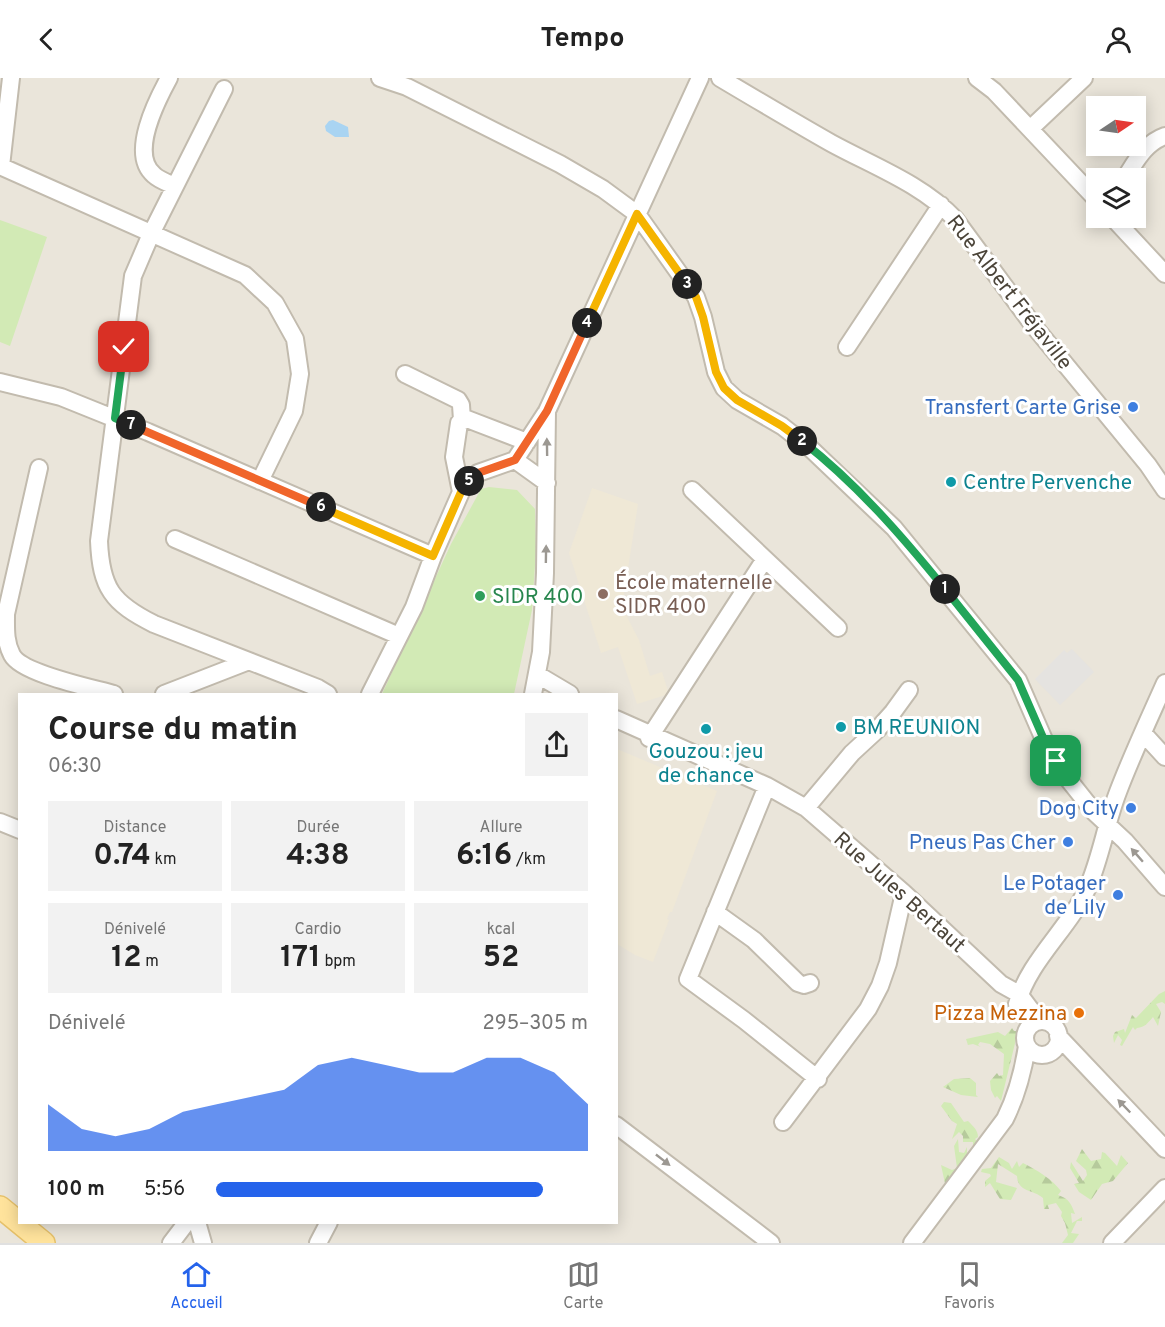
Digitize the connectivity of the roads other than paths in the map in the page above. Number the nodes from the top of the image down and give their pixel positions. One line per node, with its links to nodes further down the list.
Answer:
1 (11, 78): 11 (street)
2 (169, 78): 13 (street)
3 (380, 78): 16 (street)
4 (700, 78): 16 (street)
5 (720, 78): 15 (street, Rue Albert Fréjaville)
6 (977, 78): 9 (street)
7 (1084, 78): 9 (street)
8 (224, 89): 13 (street)
9 (1030, 129): 14 (street)
10 (1165, 136): 12 (street)
11 (1, 166): 18 (street)
12 (1131, 168)
13 (175, 186): 18 (street)
14 (1086, 189)
15 (941, 205): 20 (street); 29 (street, Rue Albert Fréjaville)
16 (637, 214): 23 (street); 60 (street)
17 (1122, 228): 19 (street)
18 (151, 234): 24 (street); 32 (street)
19 (1165, 274)
20 (847, 347)
21 (405, 374): 25 (street)
22 (0, 382): 24 (street)
23 (547, 411): 26 (street); 33 (street, one-way to 23)
24 (115, 418): 32 (street); 42 (street)
25 (462, 420): 26 (street); 36 (street)
26 (526, 442): 27 (street)
27 (515, 460): 33 (street); 36 (street)
28 (1165, 460): 29 (street)
29 (1148, 465): 31 (street, Rue Albert Fréjaville); 35 (street, Rue Albert Fréjaville)
30 (39, 468): 46 (street)
31 (1165, 478)
32 (260, 481): 38 (street)
33 (547, 483): 43 (street, one-way to 33)
34 (692, 490): 39 (street)
35 (1165, 490)
36 (461, 492): 38 (street)
37 (175, 539): 41 (street)
38 (433, 556): 41 (street)
39 (765, 559): 40 (street); 55 (street)
40 (838, 628)
41 (399, 636): 49 (street)
42 (249, 661): 47 (street); 48 (street)
43 (538, 675): 50 (street); 51 (street)
44 (1165, 683): 54 (street)
45 (909, 690): 58 (street)
46 (110, 693)
47 (167, 693)
48 (326, 693)
49 (370, 693)
50 (533, 693)
51 (568, 693)
52 (618, 720): 55 (street, Rue Jules Bertaut)
53 (618, 726): 55 (street, Rue Jules Bertaut)
54 (1143, 733): 56 (street); 60 (street)
55 (649, 737): 57 (street, Rue Jules Bertaut)
56 (1165, 757)
57 (766, 788): 58 (street, Rue Jules Bertaut); 64 (street)
58 (801, 806): 63 (street, Rue Jules Bertaut)
59 (0, 822): 61 (street)
60 (1108, 823): 62 (street, one-way to 60); 66 (street)
61 (18, 829)
62 (1165, 887)
63 (904, 893): 66 (street, Rue Jules Bertaut); 70 (street)
64 (715, 912): 65 (street); 70 (street)
65 (810, 983)
66 (1018, 1001): 67 (street, Rue Jules Bertaut); 69 (street)
67 (1043, 1021): 68 (street); 69 (street)
68 (1058, 1036): 69 (street); 73 (street, one-way to 68)
69 (1030, 1044): 84 (street)
70 (818, 1078): 71 (street)
71 (783, 1122)
72 (618, 1127): 83 (street, one-way to 83)
73 (1165, 1149)
74 (1165, 1188): 85 (street)
75 (0, 1207): 76 (main road)
76 (18, 1222)
77 (21, 1224): 80 (main road)
78 (185, 1224): 81 (street)
79 (198, 1224): 82 (street)
80 (44, 1243)
81 (171, 1243)
82 (203, 1243)
83 (771, 1243)
84 (912, 1243)
85 (1112, 1243)

